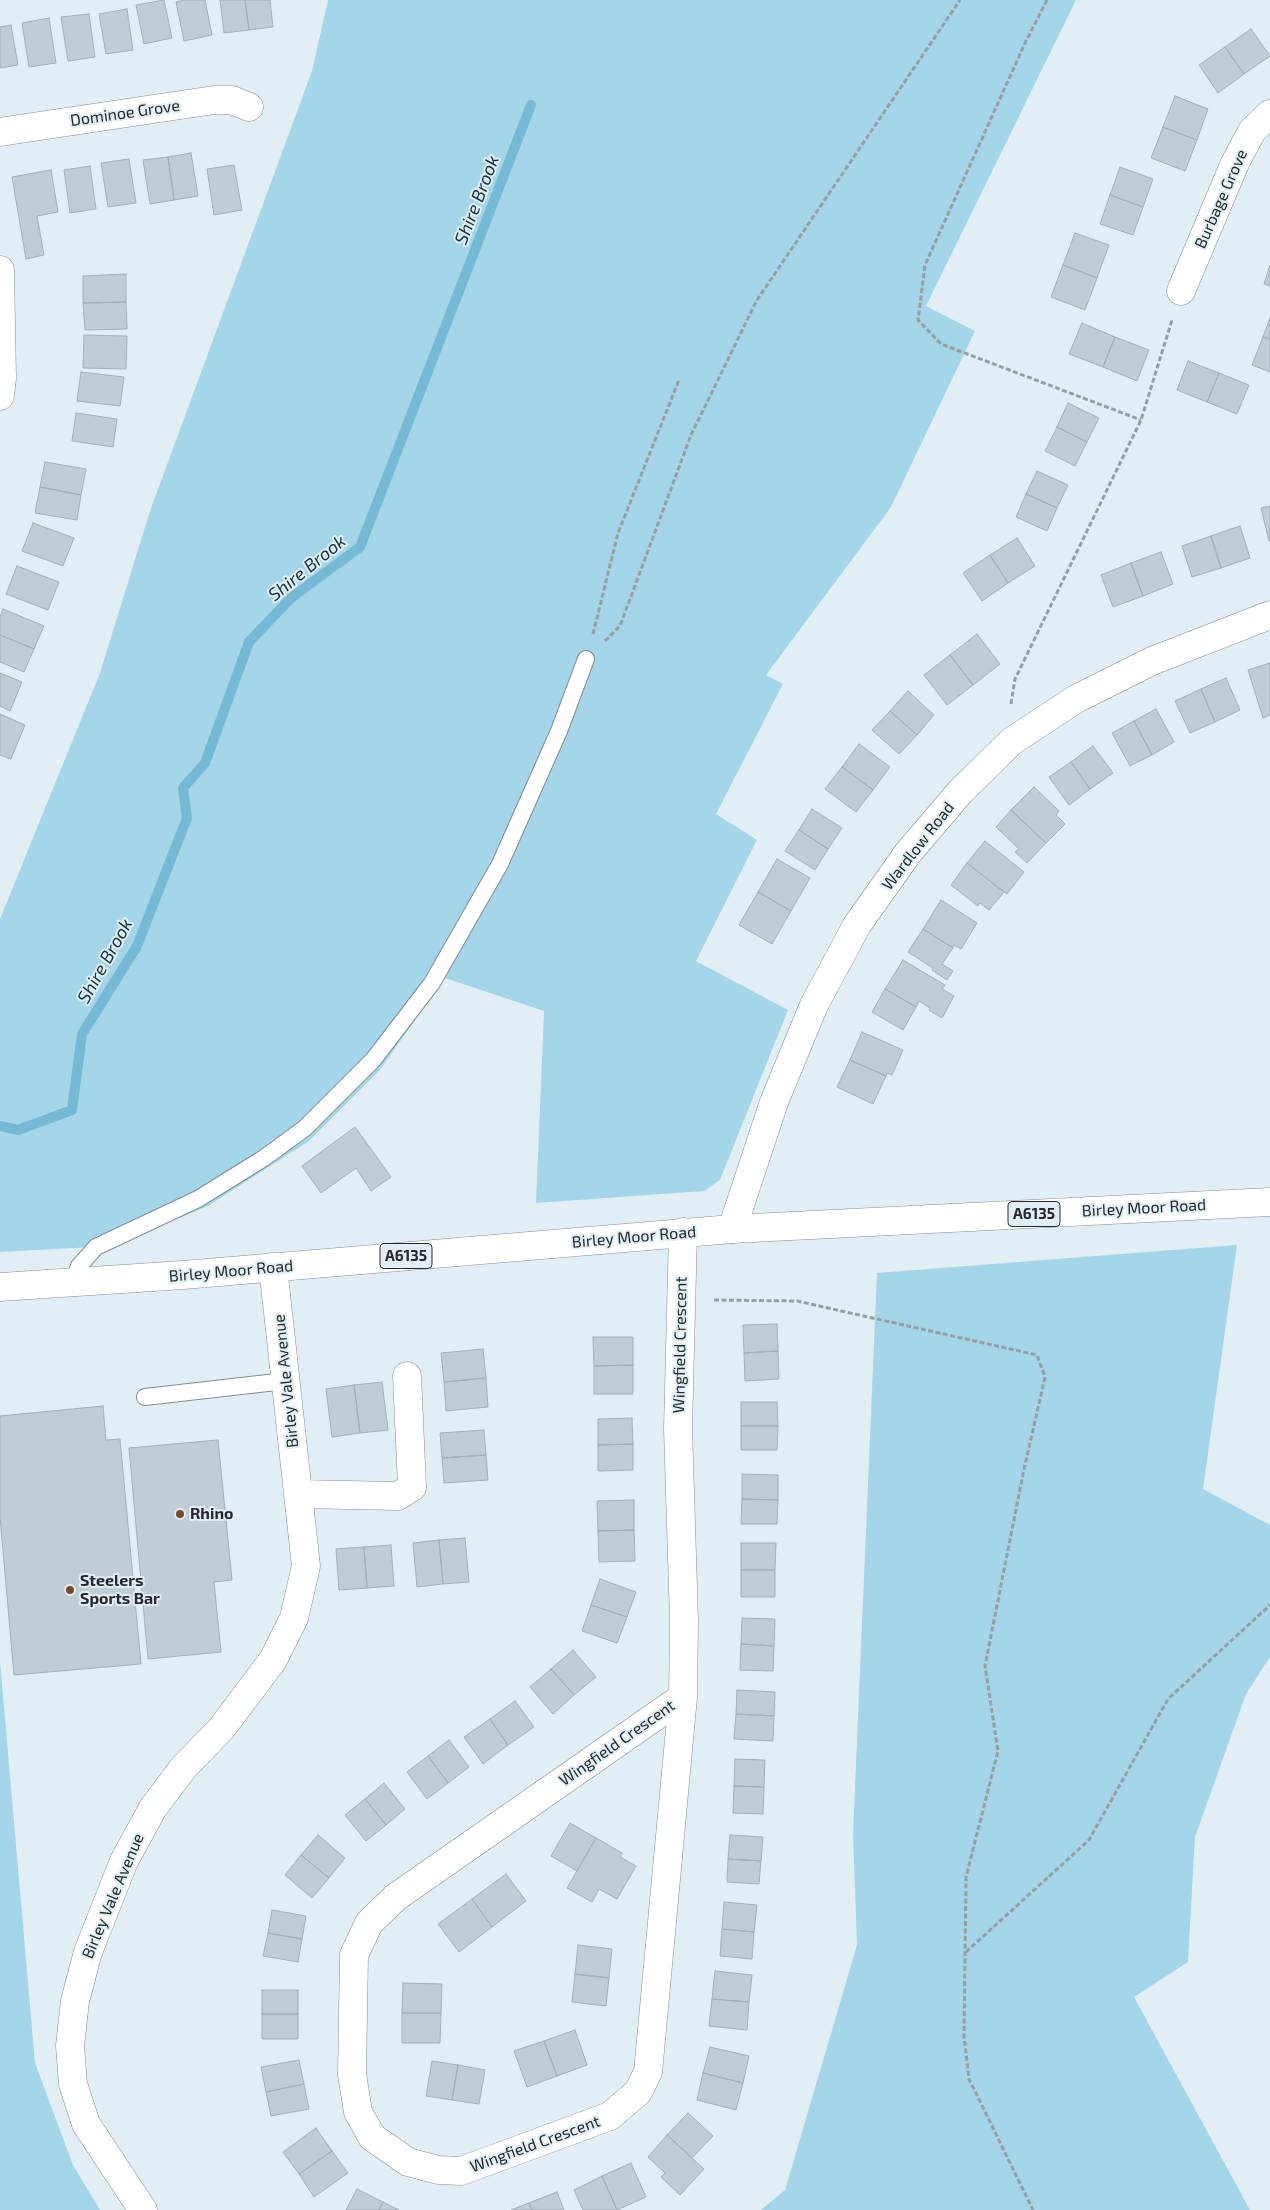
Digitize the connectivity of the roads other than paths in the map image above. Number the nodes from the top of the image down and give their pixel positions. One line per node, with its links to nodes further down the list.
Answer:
1 (249, 107): 3 (street, Dominoe Grove)
2 (1270, 114): 5 (street, Burbage Grove)
3 (0, 132)
4 (0, 270): 6 (street)
5 (1181, 290)
6 (0, 396)
7 (1270, 615): 10 (street, Wardlow Road)
8 (586, 659): 13 (lane)
9 (1270, 1202): 10 (street, Birley Moor Road / A6135)
10 (732, 1229): 11 (street, Birley Moor Road / A6135)
11 (683, 1232): 12 (street, Birley Moor Road / A6135); 19 (street, Wingfield Crescent)
12 (273, 1267): 13 (street, Birley Moor Road / A6135); 16 (street, Birley Vale Avenue)
13 (74, 1282): 14 (street, Birley Moor Road / A6135)
14 (7, 1287)
15 (407, 1376): 18 (street)
16 (285, 1381): 17 (lane); 18 (street, Birley Vale Avenue)
17 (145, 1397)
18 (298, 1494): 20 (street, Birley Vale Avenue)
19 (683, 1697): 19 (street, Wingfield Crescent)
20 (143, 2210)

